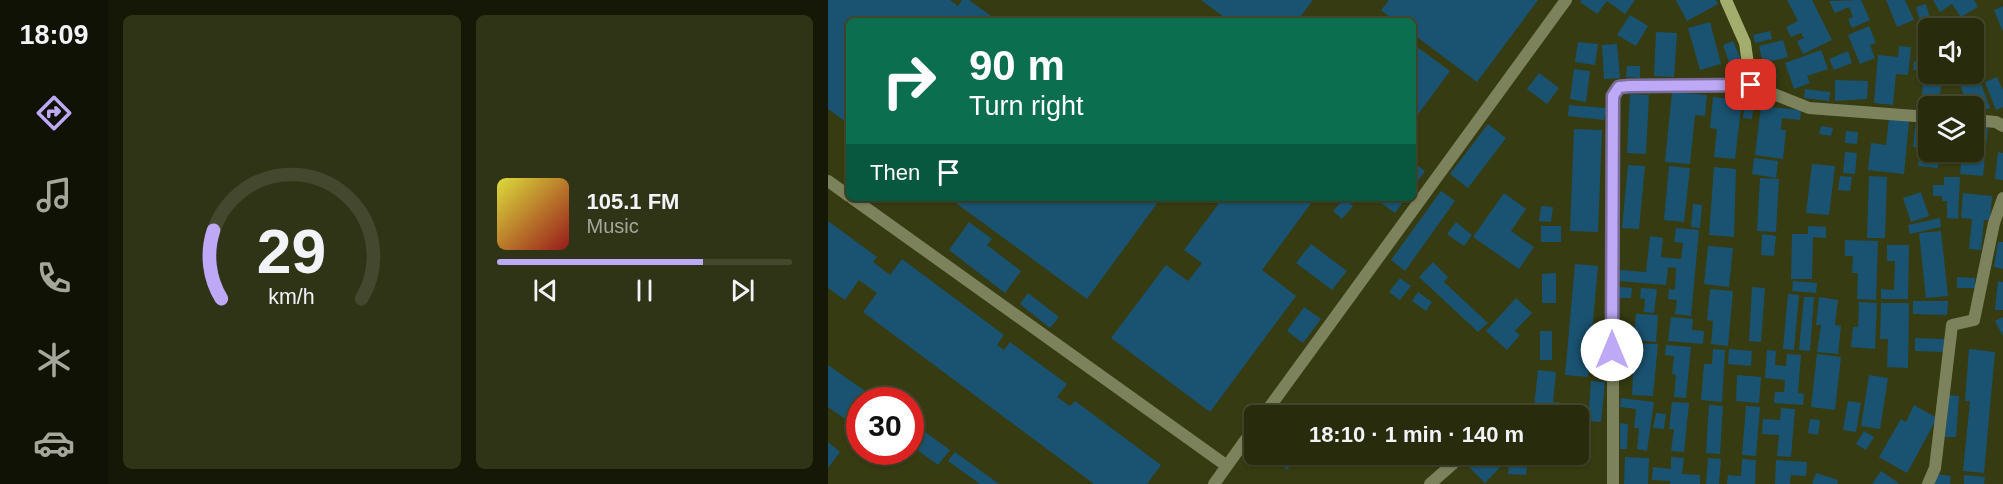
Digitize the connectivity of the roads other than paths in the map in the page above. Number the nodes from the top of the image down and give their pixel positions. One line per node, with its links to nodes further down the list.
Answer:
1 (1566, 0): 11 (street)
2 (1726, 0): 3 (street)
3 (1751, 85): 4 (street); 17 (street)
4 (1918, 116)
5 (1984, 121): 6 (street)
6 (2003, 126)
7 (828, 181): 8 (street)
8 (846, 194)
9 (2003, 198): 18 (street)
10 (856, 201): 14 (street)
11 (1271, 405)
12 (1244, 442): 14 (street)
13 (1452, 465): 16 (street)
14 (1227, 466): 15 (street)
15 (1214, 484)
16 (1431, 484)
17 (1612, 484)
18 (1928, 484)

